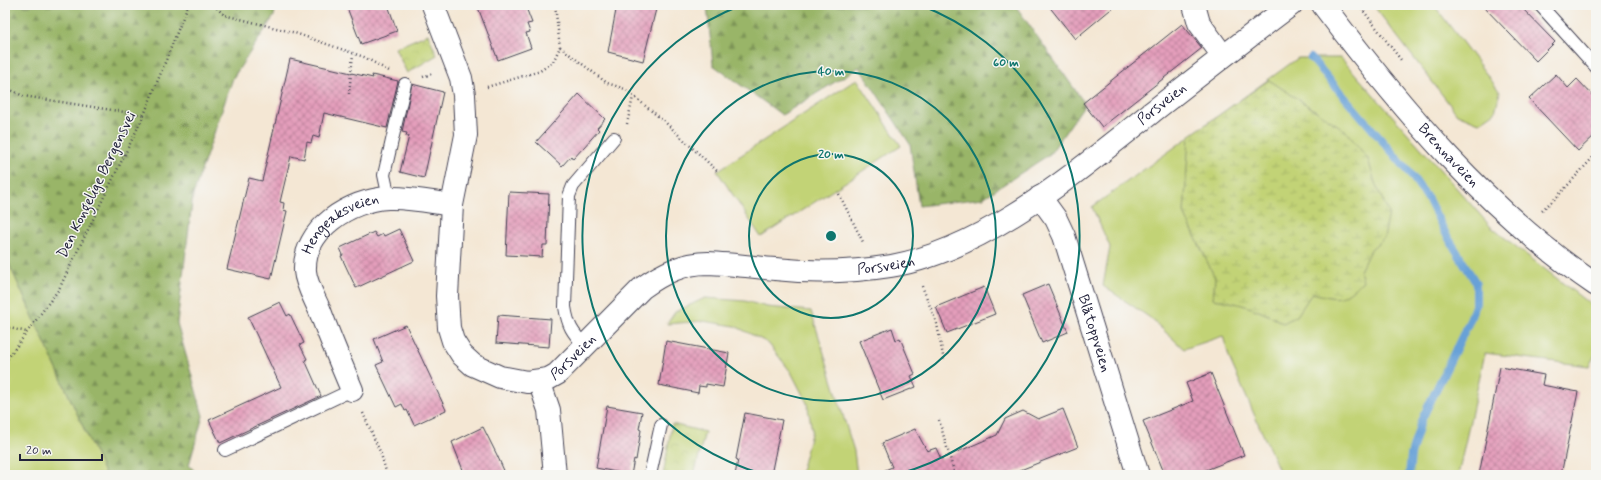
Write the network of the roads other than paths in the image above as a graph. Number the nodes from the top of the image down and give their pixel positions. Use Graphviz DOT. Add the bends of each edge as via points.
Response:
graph roads {
  1 [pos="433,5"];
  2 [pos="1194,5"];
  3 [pos="1291,5"];
  4 [pos="1323,5"];
  5 [pos="1540,5"];
  6 [pos="1223,56"];
  7 [pos="1596,67"];
  8 [pos="405,84"];
  9 [pos="614,138"];
  10 [pos="1040,197"];
  11 [pos="389,198"];
  12 [pos="452,205"];
  13 [pos="1596,285"];
  14 [pos="585,346"];
  15 [pos="539,381"];
  16 [pos="352,390"];
  17 [pos="661,425"];
  18 [pos="225,450"];
  19 [pos="555,475"];
  20 [pos="650,475"];
  21 [pos="1138,475"];
  1 -- 12 [label="street" via="461,78 464,95 466,135"];
  2 -- 6 [label="street" via="1199,23"];
  3 -- 6 [label="street, Porsveien"];
  4 -- 13 [label="street, Brennaveien" via="1402,105 1460,169 1525,230"];
  5 -- 7 [label="lane"];
  6 -- 10 [label="street, Porsveien" via="1106,149"];
  8 -- 11 [label="lane" via="384,175"];
  9 -- 14 [label="lane" via="573,186 567,208 565,307 572,333"];
  10 -- 14 [label="street, Porsveien" via="988,230 918,260 869,268 819,271 708,263 681,266 642,288"];
  10 -- 21 [label="street, Blåtoppveien" via="1056,219 1064,236"];
  11 -- 12 [label="street, Hengeaksveien"];
  11 -- 16 [label="street, Hengeaksveien" via="372,200 345,210 316,233 307,252 305,272"];
  12 -- 15 [label="street" via="447,296 449,328 453,341 462,355 486,372 515,381"];
  14 -- 15 [label="street, Porsveien" via="557,374"];
  15 -- 19 [label="street, Porsveien" via="549,410"];
  16 -- 18 [label="lane"];
  17 -- 20 [label="lane"];
}
